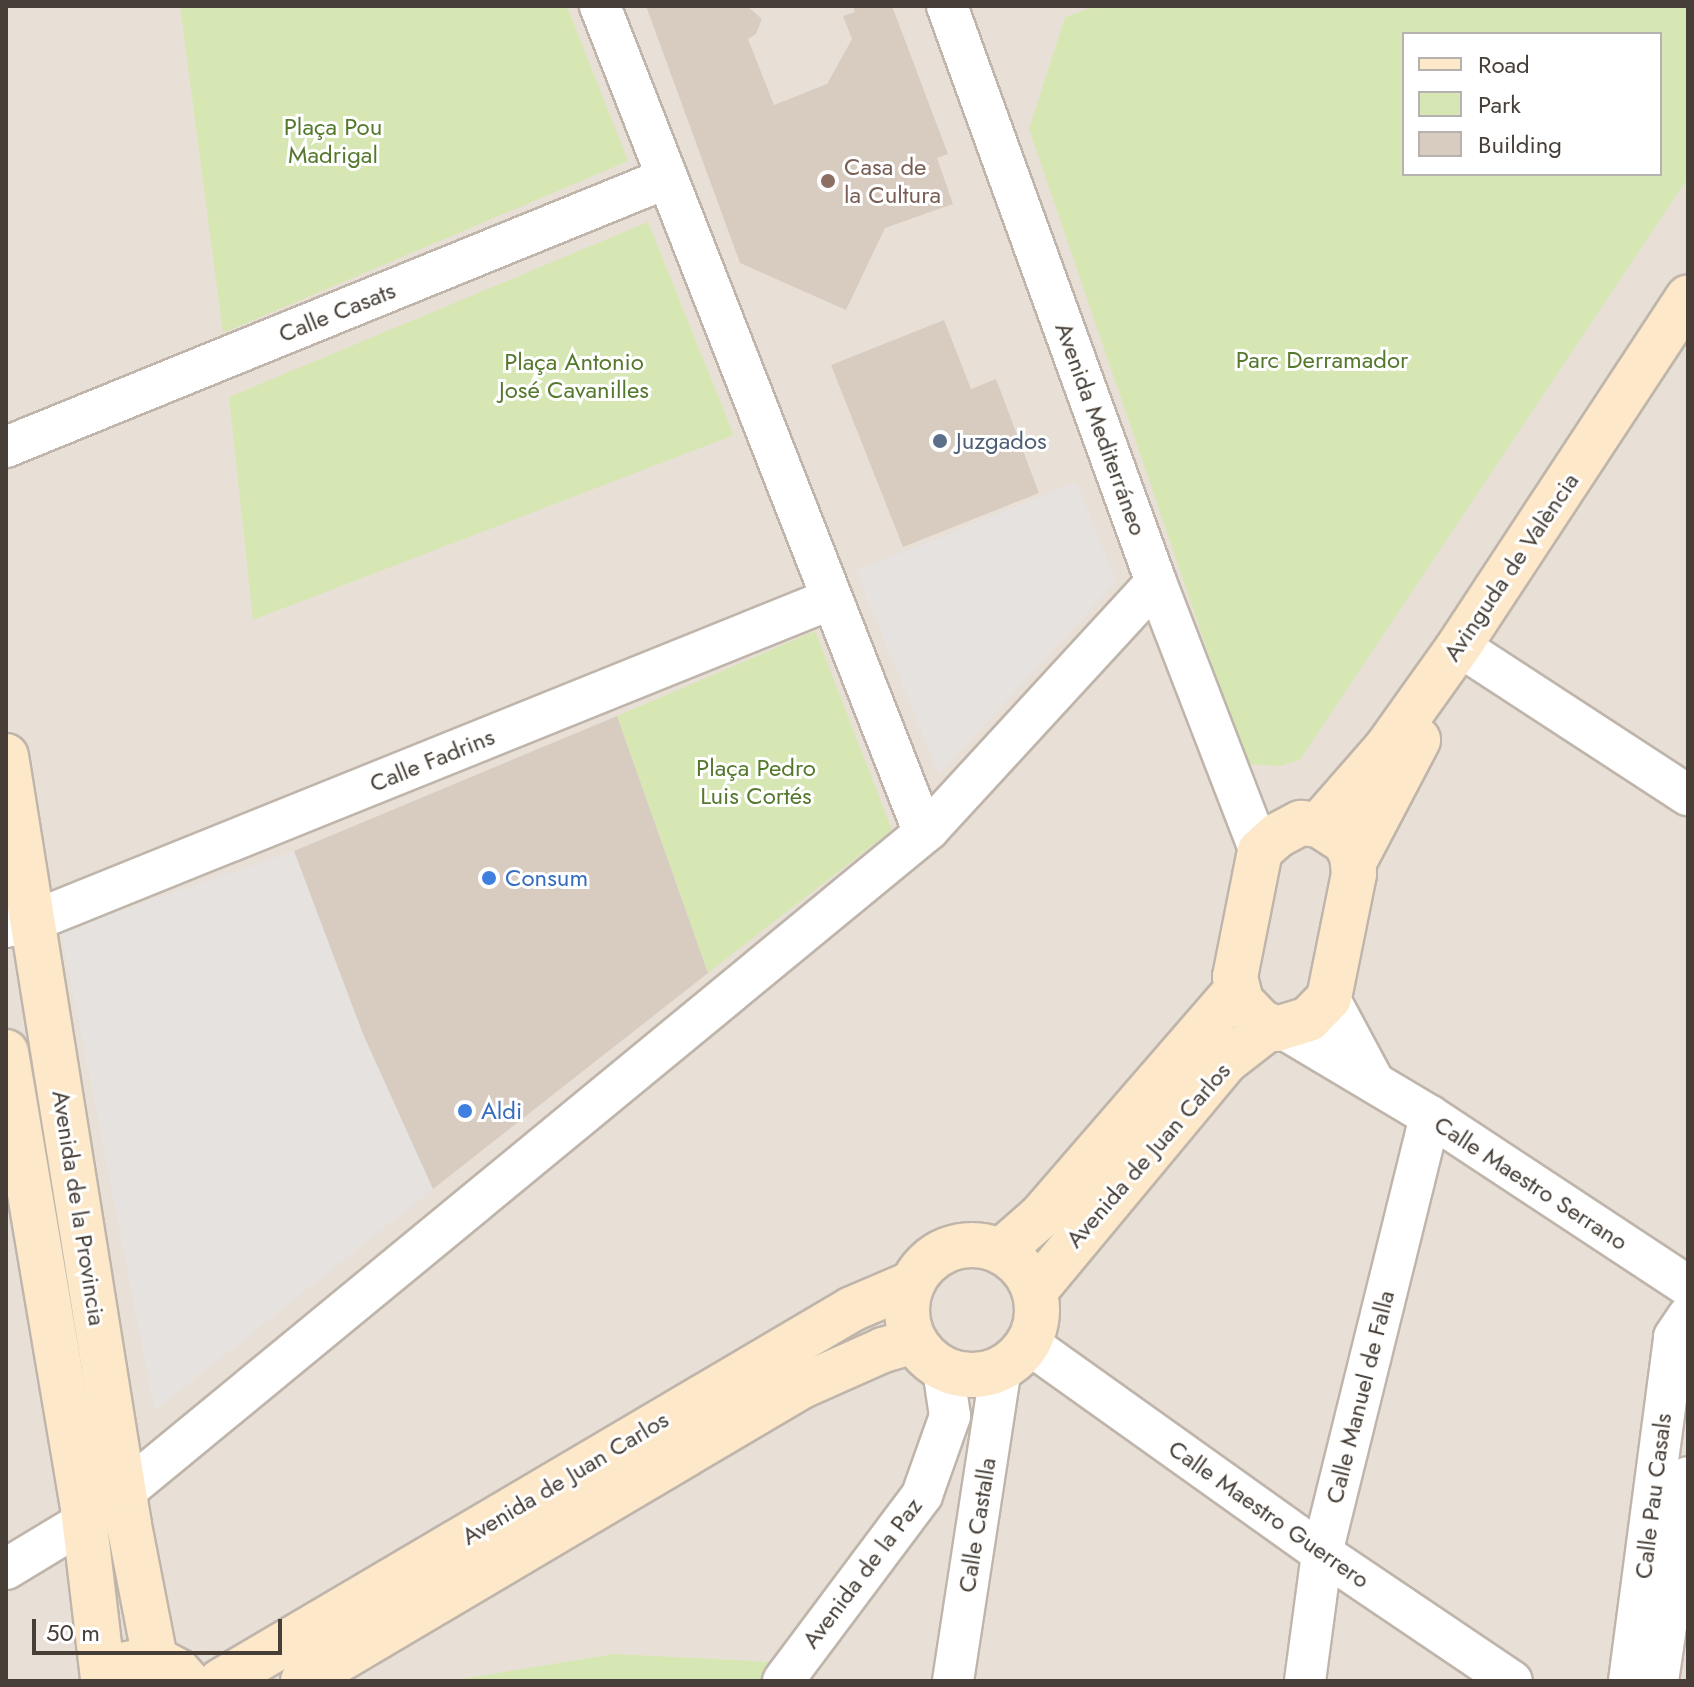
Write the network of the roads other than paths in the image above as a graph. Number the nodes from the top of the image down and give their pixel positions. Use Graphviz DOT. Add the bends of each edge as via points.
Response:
graph roads {
  1 [pos="600,6"];
  2 [pos="947,6"];
  3 [pos="667,178"];
  4 [pos="1688,298"];
  5 [pos="6,447"];
  6 [pos="1156,582"];
  7 [pos="831,599"];
  8 [pos="1459,646"];
  9 [pos="7,769"];
  10 [pos="1688,795"];
  11 [pos="1319,825"];
  12 [pos="924,833"];
  13 [pos="1260,851"];
  14 [pos="1354,862"];
  15 [pos="19,924"];
  16 [pos="1236,991"];
  17 [pos="1329,998"];
  18 [pos="1277,1028"];
  19 [pos="6,1052"];
  20 [pos="1373,1080"];
  21 [pos="1430,1116"];
  22 [pos="1001,1251"];
  23 [pos="913,1283"];
  24 [pos="1688,1286"];
  25 [pos="1035,1291"];
  26 [pos="1688,1316"];
  27 [pos="928,1355"];
  28 [pos="1015,1356"];
  29 [pos="1688,1477"];
  30 [pos="124,1492"];
  31 [pos="84,1522"];
  32 [pos="1322,1553"];
  33 [pos="6,1569"];
  34 [pos="171,1670"];
  35 [pos="102,1680"];
  36 [pos="221,1681"];
  37 [pos="303,1681"];
  38 [pos="783,1681"];
  39 [pos="953,1681"];
  40 [pos="1305,1681"];
  41 [pos="1512,1681"];
  42 [pos="1629,1681"];
  43 [pos="1658,1681"];
  1 -- 3 [label="street"];
  2 -- 6 [label="street, Avenida Mediterráneo"];
  3 -- 5 [label="street, Calle Casats"];
  3 -- 7 [label="street"];
  4 -- 8 [label="main road, Avinguda de València"];
  6 -- 12 [label="street"];
  6 -- 13 [label="street, Avenida Mediterráneo"];
  7 -- 12 [label="street"];
  7 -- 15 [label="street, Calle Fadrins"];
  8 -- 10 [label="street"];
  8 -- 11 [label="main road, Avinguda de València" via="1387,747"];
  8 -- 14 [label="main road" via="1408,761"];
  9 -- 15 [label="main road, Avenida de la Provincia"];
  11 -- 13 [label="main road" via="1294,825"];
  11 -- 14 [label="main road" via="1345,842"];
  12 -- 30 [label="street"];
  13 -- 16 [label="main road"];
  14 -- 17 [label="main road"];
  15 -- 30 [label="main road, Avenida de la Provincia"];
  16 -- 18 [label="main road" via="1250,1012"];
  16 -- 22 [label="main road, Avenida de Juan Carlos" via="1041,1216"];
  17 -- 18 [label="main road, Avenida de Juan Carlos" via="1309,1019"];
  17 -- 20 [label="street, Calle Maestro Serrano"];
  18 -- 20 [label="street, Calle Maestro Serrano"];
  18 -- 25 [label="main road, Avenida de Juan Carlos" via="1225,1062"];
  19 -- 31 [label="main road, Avenida de la Provincia"];
  20 -- 21 [label="street, Calle Maestro Serrano"];
  21 -- 24 [label="street, Calle Maestro Serrano"];
  21 -- 32 [label="street, Calle Manuel de Falla"];
  22 -- 23 [label="main road" via="977,1245 952,1248 923,1266"];
  22 -- 25 [label="main road" via="1027,1274"];
  23 -- 27 [label="main road" via="907,1322"];
  23 -- 36 [label="main road, Avenida de Juan Carlos" via="852,1309"];
  25 -- 28 [label="main road" via="1037,1308"];
  26 -- 42 [label="street, Calle Pau Casals" via="1674,1337"];
  27 -- 28 [label="main road" via="962,1375 981,1375"];
  27 -- 37 [label="main road, Avenida de Juan Carlos" via="883,1350 800,1387"];
  27 -- 38 [label="street, Avenida de la Paz" via="950,1416 922,1495"];
  28 -- 32 [label="street, Calle Maestro Guerrero"];
  28 -- 39 [label="street, Calle Castalla"];
  29 -- 43 [label="street, Calle Pau Casals"];
  30 -- 34 [label="main road, Avenida de la Provincia"];
  31 -- 33 [label="street"];
  31 -- 35 [label="main road, Avenida de la Provincia"];
  32 -- 40 [label="street, Calle Manuel de Falla"];
  32 -- 41 [label="street, Calle Maestro Guerrero"];
  34 -- 35 [label="main road" via="128,1663"];
}
